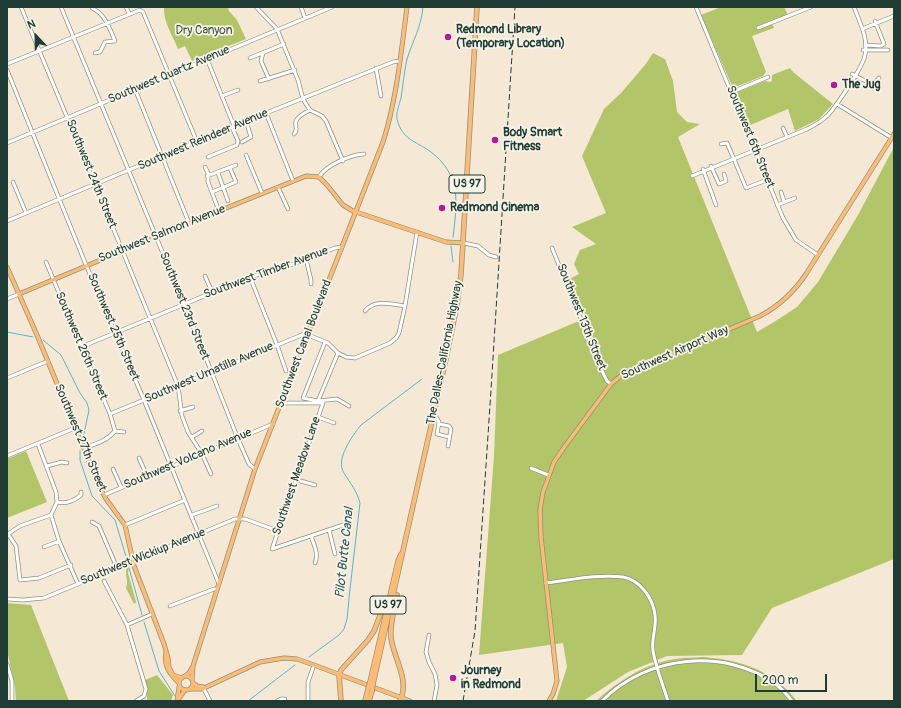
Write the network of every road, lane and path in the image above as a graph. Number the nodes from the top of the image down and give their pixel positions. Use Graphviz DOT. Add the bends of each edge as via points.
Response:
graph roads {
  1 [pos="21,7"];
  2 [pos="61,7"];
  3 [pos="126,7"];
  4 [pos="256,7"];
  5 [pos="301,7"];
  6 [pos="332,7"];
  7 [pos="407,7"];
  8 [pos="478,7"];
  9 [pos="696,7"];
  10 [pos="811,7"];
  11 [pos="854,7"];
  12 [pos="92,8"];
  13 [pos="129,13"];
  14 [pos="894,16"];
  15 [pos="305,18"];
  16 [pos="875,21"];
  17 [pos="107,23"];
  18 [pos="758,28"];
  19 [pos="278,29"];
  20 [pos="862,29"];
  21 [pos="74,37"];
  22 [pos="284,44"];
  23 [pos="863,45"];
  24 [pos="863,50"];
  25 [pos="888,50"];
  26 [pos="40,51"];
  27 [pos="94,53"];
  28 [pos="263,53"];
  29 [pos="250,58"];
  30 [pos="207,59"];
  31 [pos="399,61"];
  32 [pos="7,64"];
  33 [pos="376,68"];
  34 [pos="7,70"];
  35 [pos="295,70"];
  36 [pos="170,74"];
  37 [pos="852,74"];
  38 [pos="768,78"];
  39 [pos="879,78"];
  40 [pos="269,79"];
  41 [pos="260,81"];
  42 [pos="135,89"];
  43 [pos="238,90"];
  44 [pos="732,92"];
  45 [pos="222,96"];
  46 [pos="381,96"];
  47 [pos="303,99"];
  48 [pos="101,103"];
  49 [pos="837,104"];
  50 [pos="310,110"];
  51 [pos="266,113"];
  52 [pos="68,117"];
  53 [pos="246,121"];
  54 [pos="233,126"];
  55 [pos="783,128"];
  56 [pos="32,132"];
  57 [pos="294,134"];
  58 [pos="893,136"];
  59 [pos="787,137"];
  60 [pos="197,142"];
  61 [pos="242,142"];
  62 [pos="7,143"];
  63 [pos="721,144"];
  64 [pos="755,150"];
  65 [pos="364,154"];
  66 [pos="246,155"];
  67 [pos="162,156"];
  68 [pos="208,156"];
  69 [pos="343,161"];
  70 [pos="236,165"];
  71 [pos="711,166"];
  72 [pos="205,167"];
  73 [pos="230,168"];
  74 [pos="703,169"];
  75 [pos="128,170"];
  76 [pos="218,173"];
  77 [pos="724,174"];
  78 [pos="208,176"];
  79 [pos="692,176"];
  80 [pos="319,177"];
  81 [pos="767,180"];
  82 [pos="293,181"];
  83 [pos="13,182"];
  84 [pos="95,184"];
  85 [pos="223,187"];
  86 [pos="278,187"];
  87 [pos="212,192"];
  88 [pos="780,192"];
  89 [pos="262,193"];
  90 [pos="795,198"];
  91 [pos="60,200"];
  92 [pos="228,200"];
  93 [pos="784,201"];
  94 [pos="716,204"];
  95 [pos="777,205"];
  96 [pos="288,209"];
  97 [pos="219,210"];
  98 [pos="357,212"];
  99 [pos="26,213"];
  100 [pos="7,221"];
  101 [pos="189,223"];
  102 [pos="417,232"];
  103 [pos="156,238"];
  104 [pos="464,243"];
  105 [pos="342,247"];
  106 [pos="552,248"];
  107 [pos="122,252"];
  108 [pos="818,255"];
  109 [pos="496,257"];
  110 [pos="306,259"];
  111 [pos="46,262"];
  112 [pos="86,265"];
  113 [pos="7,267"];
  114 [pos="205,276"];
  115 [pos="250,278"];
  116 [pos="53,280"];
  117 [pos="311,284"];
  118 [pos="212,292"];
  119 [pos="19,294"];
  120 [pos="7,298"];
  121 [pos="184,305"];
  122 [pos="404,306"];
  123 [pos="364,311"];
  124 [pos="150,318"];
  125 [pos="115,332"];
  126 [pos="309,333"];
  127 [pos="325,342"];
  128 [pos="277,345"];
  129 [pos="81,347"];
  130 [pos="338,354"];
  131 [pos="48,361"];
  132 [pos="286,371"];
  133 [pos="212,372"];
  134 [pos="7,378"];
  135 [pos="611,384"];
  136 [pos="178,386"];
  137 [pos="144,400"];
  138 [pos="318,400"];
  139 [pos="281,403"];
  140 [pos="349,406"];
  141 [pos="192,407"];
  142 [pos="180,411"];
  143 [pos="110,414"];
  144 [pos="433,416"];
  145 [pos="318,417"];
  146 [pos="334,423"];
  147 [pos="273,424"];
  148 [pos="439,424"];
  149 [pos="75,428"];
  150 [pos="115,431"];
  151 [pos="202,431"];
  152 [pos="124,432"];
  153 [pos="449,437"];
  154 [pos="192,438"];
  155 [pos="238,438"];
  156 [pos="38,444"];
  157 [pos="448,446"];
  158 [pos="84,448"];
  159 [pos="202,454"];
  160 [pos="7,455"];
  161 [pos="139,458"];
  162 [pos="67,463"];
  163 [pos="47,466"];
  164 [pos="172,467"];
  165 [pos="531,468"];
  166 [pos="113,469"];
  167 [pos="255,469"];
  168 [pos="210,474"];
  169 [pos="548,475"];
  170 [pos="147,476"];
  171 [pos="297,480"];
  172 [pos="315,485"];
  173 [pos="121,487"];
  174 [pos="81,492"];
  175 [pos="104,495"];
  176 [pos="185,500"];
  177 [pos="57,502"];
  178 [pos="218,506"];
  179 [pos="51,515"];
  180 [pos="192,516"];
  181 [pos="240,519"];
  182 [pos="92,522"];
  183 [pos="348,523"];
  184 [pos="125,525"];
  185 [pos="278,530"];
  186 [pos="329,530"];
  187 [pos="199,534"];
  188 [pos="311,536"];
  189 [pos="59,541"];
  190 [pos="44,546"];
  191 [pos="402,552"];
  192 [pos="335,554"];
  193 [pos="133,561"];
  194 [pos="315,563"];
  195 [pos="71,565"];
  196 [pos="117,568"];
  197 [pos="400,571"];
  198 [pos="104,581"];
  199 [pos="546,583"];
  200 [pos="78,584"];
  201 [pos="219,584"];
  202 [pos="217,589"];
  203 [pos="391,591"];
  204 [pos="7,599"];
  205 [pos="170,606"];
  206 [pos="152,614"];
  207 [pos="127,625"];
  208 [pos="429,635"];
  209 [pos="166,652"];
  210 [pos="7,664"];
  211 [pos="314,665"];
  212 [pos="193,666"];
  213 [pos="657,667"];
  214 [pos="340,675"];
  215 [pos="183,677"];
  216 [pos="192,681"];
  217 [pos="372,683"];
  218 [pos="179,685"];
  219 [pos="203,687"];
  220 [pos="190,689"];
  221 [pos="186,690"];
  222 [pos="370,690"];
  223 [pos="400,699"];
  224 [pos="285,700"];
  225 [pos="12,701"];
  226 [pos="136,701"];
  227 [pos="210,701"];
  228 [pos="277,701"];
  229 [pos="308,701"];
  230 [pos="341,701"];
  231 [pos="365,701"];
  232 [pos="370,701"];
  233 [pos="410,701"];
  234 [pos="434,701"];
  235 [pos="549,701"];
  236 [pos="602,701"];
  237 [pos="668,701"];
  238 [pos="792,701"];
  1 -- 26 [label="street, Southwest 24th Street"];
  2 -- 21 [label="street, Southwest 23rd Street"];
  3 -- 13 [label="street"];
  4 -- 19 [label="street"];
  5 -- 15 [label="street"];
  6 -- 15 [label="street, Southwest Quartz Avenue"];
  7 -- 31 [label="main road, Southwest Canal Boulevard"];
  8 -- 104 [label="highway, The Dalles-California Highway / US 97"];
  9 -- 44 [label="street, Southwest 6th Street"];
  10 -- 18 [label="street"];
  11 -- 20 [label="street"];
  12 -- 17 [label="street" via="99,11"];
  13 -- 17 [label="street"];
  13 -- 36 [label="street" via="142,11"];
  14 -- 20 [label="street"];
  15 -- 19 [label="street, Southwest Quartz Avenue"];
  16 -- 23 [label="street" via="884,44"];
  17 -- 21 [label="street"];
  17 -- 27 [label="street" via="115,41 105,42 100,52"];
  19 -- 22 [label="street"];
  19 -- 30 [label="street, Southwest Quartz Avenue"];
  20 -- 49 [label="street" via="865,55"];
  21 -- 26 [label="street"];
  21 -- 48 [label="street, Southwest 23rd Street"];
  22 -- 28 [label="street"];
  22 -- 35 [label="street"];
  24 -- 25 [label="street"];
  26 -- 32 [label="street"];
  26 -- 52 [label="street, Southwest 24th Street"];
  28 -- 29 [label="street"];
  28 -- 40 [label="street" via="261,61"];
  30 -- 36 [label="street, Southwest Quartz Avenue"];
  30 -- 45 [label="street"];
  31 -- 33 [label="street, Southwest Reindeer Avenue"];
  31 -- 98 [label="main road, Southwest Canal Boulevard" via="387,130"];
  33 -- 46 [label="street"];
  33 -- 47 [label="street, Southwest Reindeer Avenue"];
  34 -- 56 [label="street, Southwest 25th Street"];
  35 -- 40 [label="street"];
  35 -- 47 [label="street"];
  36 -- 42 [label="street, Southwest Quartz Avenue"];
  36 -- 60 [label="street"];
  37 -- 39 [label="street" via="873,85"];
  38 -- 44 [label="street"];
  40 -- 41 [label="street"];
  42 -- 48 [label="street, Southwest Quartz Avenue"];
  42 -- 67 [label="street"];
  43 -- 45 [label="street"];
  44 -- 64 [label="street, Southwest 6th Street"];
  45 -- 54 [label="street"];
  47 -- 50 [label="street"];
  47 -- 51 [label="street, Southwest Reindeer Avenue"];
  48 -- 52 [label="street, Southwest Quartz Avenue"];
  48 -- 75 [label="street, Southwest 23rd Street"];
  49 -- 58 [label="street"];
  49 -- 59 [label="street" via="817,124"];
  50 -- 57 [label="street" via="297,120"];
  50 -- 69 [label="street" via="326,121"];
  51 -- 53 [label="street, Southwest Reindeer Avenue"];
  51 -- 82 [label="street"];
  52 -- 56 [label="street, Southwest Quartz Avenue"];
  52 -- 84 [label="street, Southwest 24th Street"];
  53 -- 54 [label="street, Southwest Reindeer Avenue"];
  53 -- 61 [label="street" via="251,137"];
  54 -- 60 [label="street, Southwest Reindeer Avenue"];
  54 -- 68 [label="street" via="237,145"];
  55 -- 59 [label="street"];
  56 -- 62 [label="street, Southwest Quartz Avenue"];
  56 -- 91 [label="street, Southwest 25th Street"];
  58 -- 108 [label="main road, Southwest Airport Way"];
  59 -- 64 [label="street"];
  60 -- 67 [label="street, Southwest Reindeer Avenue"];
  63 -- 81 [label="street" via="727,143 746,188"];
  64 -- 79 [label="street"];
  64 -- 81 [label="street, Southwest 6th Street"];
  65 -- 69 [label="street"];
  66 -- 89 [label="street"];
  67 -- 75 [label="street, Southwest Reindeer Avenue"];
  67 -- 101 [label="street"];
  69 -- 80 [label="street" via="326,168"];
  70 -- 73 [label="street"];
  71 -- 77 [label="street" via="719,184 726,181"];
  72 -- 78 [label="street"];
  73 -- 76 [label="street"];
  73 -- 85 [label="street" via="236,182"];
  74 -- 94 [label="street"];
  75 -- 84 [label="street, Southwest Reindeer Avenue"];
  75 -- 103 [label="street, Southwest 23rd Street"];
  76 -- 78 [label="street"];
  76 -- 85 [label="street"];
  78 -- 87 [label="street"];
  80 -- 82 [label="main road, Southwest Salmon Avenue" via="306,176"];
  80 -- 98 [label="main road" via="344,205"];
  81 -- 95 [label="street, Southwest 6th Street"];
  82 -- 86 [label="main road, Southwest Salmon Avenue"];
  83 -- 99 [label="street"];
  84 -- 91 [label="street, Southwest Reindeer Avenue"];
  84 -- 107 [label="street, Southwest 24th Street"];
  85 -- 87 [label="street"];
  85 -- 92 [label="street"];
  86 -- 89 [label="main road, Southwest Salmon Avenue"];
  86 -- 96 [label="street"];
  87 -- 97 [label="street"];
  88 -- 93 [label="street"];
  89 -- 97 [label="main road, Southwest Salmon Avenue"];
  90 -- 93 [label="street"];
  91 -- 99 [label="street, Southwest Reindeer Avenue"];
  91 -- 112 [label="street, Southwest 25th Street"];
  93 -- 95 [label="street"];
  95 -- 108 [label="street, Southwest 6th Street" via="796,240"];
  97 -- 101 [label="main road, Southwest Salmon Avenue"];
  98 -- 102 [label="main road"];
  98 -- 105 [label="main road, Southwest Canal Boulevard"];
  99 -- 100 [label="street, Southwest Reindeer Avenue"];
  101 -- 103 [label="main road, Southwest Salmon Avenue"];
  102 -- 104 [label="main road" via="446,242"];
  102 -- 122 [label="street"];
  103 -- 107 [label="main road, Southwest Salmon Avenue"];
  103 -- 121 [label="street, Southwest 23rd Street"];
  104 -- 109 [label="street" via="478,246"];
  104 -- 144 [label="highway, The Dalles-California Highway / US 97" via="457,305"];
  105 -- 110 [label="street, Southwest Timber Avenue"];
  105 -- 126 [label="main road, Southwest Canal Boulevard"];
  106 -- 135 [label="street, Southwest 13th Street" via="603,373"];
  107 -- 112 [label="main road, Southwest Salmon Avenue"];
  107 -- 124 [label="street, Southwest 24th Street"];
  108 -- 135 [label="main road, Southwest Airport Way" via="796,288 770,311 623,374"];
  110 -- 115 [label="street, Southwest Timber Avenue"];
  110 -- 117 [label="street"];
  111 -- 116 [label="street, Southwest 26th Street"];
  112 -- 116 [label="main road, Southwest Salmon Avenue"];
  112 -- 125 [label="street, Southwest 25th Street"];
  113 -- 119 [label="main road, Southwest 27th Street"];
  114 -- 118 [label="street"];
  115 -- 118 [label="street, Southwest Timber Avenue"];
  115 -- 128 [label="street"];
  116 -- 119 [label="main road, Southwest Salmon Avenue"];
  116 -- 129 [label="street, Southwest 26th Street"];
  118 -- 121 [label="street, Southwest Timber Avenue"];
  119 -- 120 [label="street, Southwest Salmon Avenue"];
  119 -- 131 [label="main road, Southwest 27th Street"];
  121 -- 124 [label="street, Southwest Timber Avenue"];
  121 -- 133 [label="street, Southwest 23rd Street"];
  122 -- 123 [label="street" via="374,304"];
  122 -- 130 [label="street" via="399,333 390,343 355,358"];
  124 -- 125 [label="street, Southwest Timber Avenue"];
  124 -- 136 [label="street, Southwest 24th Street"];
  125 -- 129 [label="street, Southwest Timber Avenue"];
  125 -- 137 [label="street, Southwest 25th Street"];
  126 -- 127 [label="street"];
  126 -- 128 [label="street, Southwest Umatilla Avenue"];
  126 -- 139 [label="main road, Southwest Canal Boulevard"];
  127 -- 130 [label="street"];
  127 -- 138 [label="street" via="303,398"];
  128 -- 132 [label="street"];
  128 -- 133 [label="street, Southwest Umatilla Avenue"];
  129 -- 143 [label="street, Southwest 26th Street"];
  130 -- 138 [label="street"];
  131 -- 134 [label="street"];
  131 -- 149 [label="main road, Southwest 27th Street"];
  133 -- 136 [label="street, Southwest Umatilla Avenue"];
  133 -- 155 [label="street, Southwest 23rd Street"];
  135 -- 169 [label="main road, Southwest Airport Way" via="565,446"];
  136 -- 137 [label="street, Southwest Umatilla Avenue"];
  136 -- 142 [label="street, Southwest 24th Street"];
  137 -- 143 [label="street, Southwest Umatilla Avenue"];
  137 -- 164 [label="street, Southwest 25th Street"];
  138 -- 140 [label="street" via="337,399"];
  139 -- 145 [label="street, Southwest Meadow Lane" via="323,403"];
  139 -- 147 [label="main road, Southwest Canal Boulevard"];
  141 -- 142 [label="street"];
  142 -- 154 [label="street, Southwest 24th Street"];
  143 -- 150 [label="street, Southwest 26th Street"];
  144 -- 148 [label="street"];
  144 -- 191 [label="highway, The Dalles-California Highway / US 97"];
  145 -- 146 [label="street"];
  145 -- 171 [label="street, Southwest Meadow Lane"];
  147 -- 155 [label="street, Southwest Volcano Avenue"];
  147 -- 167 [label="main road, Southwest Canal Boulevard"];
  148 -- 153 [label="street" via="450,428"];
  148 -- 153 [label="street" via="437,434"];
  149 -- 156 [label="street"];
  149 -- 158 [label="main road, Southwest 27th Street"];
  150 -- 152 [label="street"];
  150 -- 158 [label="street" via="105,440"];
  151 -- 154 [label="street"];
  153 -- 157 [label="street"];
  154 -- 159 [label="street, Southwest 24th Street"];
  155 -- 159 [label="street, Southwest Volcano Avenue"];
  155 -- 167 [label="street, Southwest 23rd Street" via="249,464"];
  156 -- 160 [label="street"];
  156 -- 163 [label="street"];
  158 -- 175 [label="main road, Southwest 27th Street"];
  159 -- 164 [label="street, Southwest Volcano Avenue"];
  159 -- 168 [label="street, Southwest 24th Street"];
  161 -- 170 [label="street"];
  162 -- 163 [label="street"];
  163 -- 177 [label="street"];
  164 -- 170 [label="street, Southwest Volcano Avenue"];
  164 -- 176 [label="street, Southwest 25th Street"];
  165 -- 169 [label="street"];
  166 -- 173 [label="street"];
  167 -- 181 [label="main road, Southwest Canal Boulevard"];
  169 -- 199 [label="main road, Southwest Airport Way" via="540,510"];
  170 -- 173 [label="street, Southwest Volcano Avenue"];
  171 -- 172 [label="street"];
  171 -- 185 [label="street, Southwest Meadow Lane"];
  173 -- 175 [label="street, Southwest Volcano Avenue"];
  174 -- 177 [label="street" via="66,503"];
  175 -- 184 [label="main road, Southwest 27th Street"];
  176 -- 180 [label="street, Southwest 25th Street"];
  176 -- 184 [label="street"];
  177 -- 179 [label="street"];
  178 -- 180 [label="street"];
  179 -- 189 [label="street"];
  179 -- 195 [label="street" via="20,526 8,534 16,546 20,580 39,578"];
  180 -- 187 [label="street, Southwest 25th Street"];
  181 -- 185 [label="street"];
  181 -- 187 [label="street, Southwest Wickiup Avenue"];
  181 -- 201 [label="main road, Southwest Canal Boulevard"];
  182 -- 196 [label="street" via="100,526"];
  183 -- 186 [label="street"];
  184 -- 193 [label="main road, Southwest 27th Street"];
  185 -- 188 [label="street, Southwest Meadow Lane" via="272,549"];
  186 -- 188 [label="street"];
  186 -- 192 [label="street"];
  187 -- 193 [label="street, Southwest Wickiup Avenue"];
  187 -- 201 [label="street, Southwest 25th Street"];
  188 -- 194 [label="street" via="317,558"];
  189 -- 190 [label="street"];
  189 -- 195 [label="street"];
  191 -- 197 [label="highway, The Dalles-California Highway / US 97"];
  191 -- 203 [label="highway, The Dalles-California Highway / US 97"];
  193 -- 196 [label="street, Southwest Wickiup Avenue"];
  193 -- 206 [label="main road, Southwest 27th Street"];
  195 -- 200 [label="street"];
  196 -- 200 [label="street, Southwest Wickiup Avenue"];
  197 -- 217 [label="highway, The Dalles-California Highway / US 97"];
  197 -- 223 [label="highway" via="391,636 402,679 403,693"];
  198 -- 207 [label="street"];
  199 -- 213 [label="street" via="604,576 624,578 638,584 648,595 655,616 652,639"];
  199 -- 235 [label="main road, Southwest Airport Way" via="557,681"];
  200 -- 204 [label="street, Southwest Wickiup Avenue" via="44,598"];
  201 -- 202 [label="main road, Southwest Canal Boulevard"];
  202 -- 205 [label="street"];
  202 -- 212 [label="main road, Southwest Canal Boulevard"];
  203 -- 214 [label="highway" via="374,631 341,670"];
  203 -- 217 [label="highway, The Dalles-California Highway / US 97"];
  206 -- 207 [label="street"];
  206 -- 209 [label="main road, Southwest 27th Street"];
  207 -- 226 [label="street" via="146,689 144,696"];
  208 -- 234 [label="street" via="426,652 437,685"];
  209 -- 215 [label="main road, Southwest 27th Street" via="173,674"];
  209 -- 218 [label="main road, Southwest 27th Street" via="168,671"];
  210 -- 225 [label="street" via="12,682"];
  211 -- 214 [label="main road"];
  211 -- 219 [label="main road" via="297,659 272,659"];
  211 -- 229 [label="street" via="308,682"];
  212 -- 215 [label="main road, Southwest Canal Boulevard"];
  212 -- 216 [label="main road"];
  213 -- 236 [label="street" via="632,679"];
  213 -- 237 [label="street"];
  213 -- 238 [label="street" via="676,662 701,661 738,666 778,686"];
  214 -- 223 [label="main road"];
  214 -- 230 [label="highway"];
  215 -- 216 [label="main road" via="189,677"];
  215 -- 218 [label="main road"];
  216 -- 219 [label="main road"];
  216 -- 220 [label="main road"];
  217 -- 222 [label="highway, The Dalles-California Highway / US 97, bridge"];
  218 -- 221 [label="main road"];
  218 -- 221 [label="main road" via="177,701"];
  219 -- 220 [label="main road"];
  219 -- 227 [label="street"];
  220 -- 221 [label="main road"];
  222 -- 231 [label="highway, The Dalles-California Highway / US 97"];
  222 -- 232 [label="highway, The Dalles-California Highway / US 97"];
  223 -- 233 [label="main road"];
  224 -- 228 [label="street"];
}
